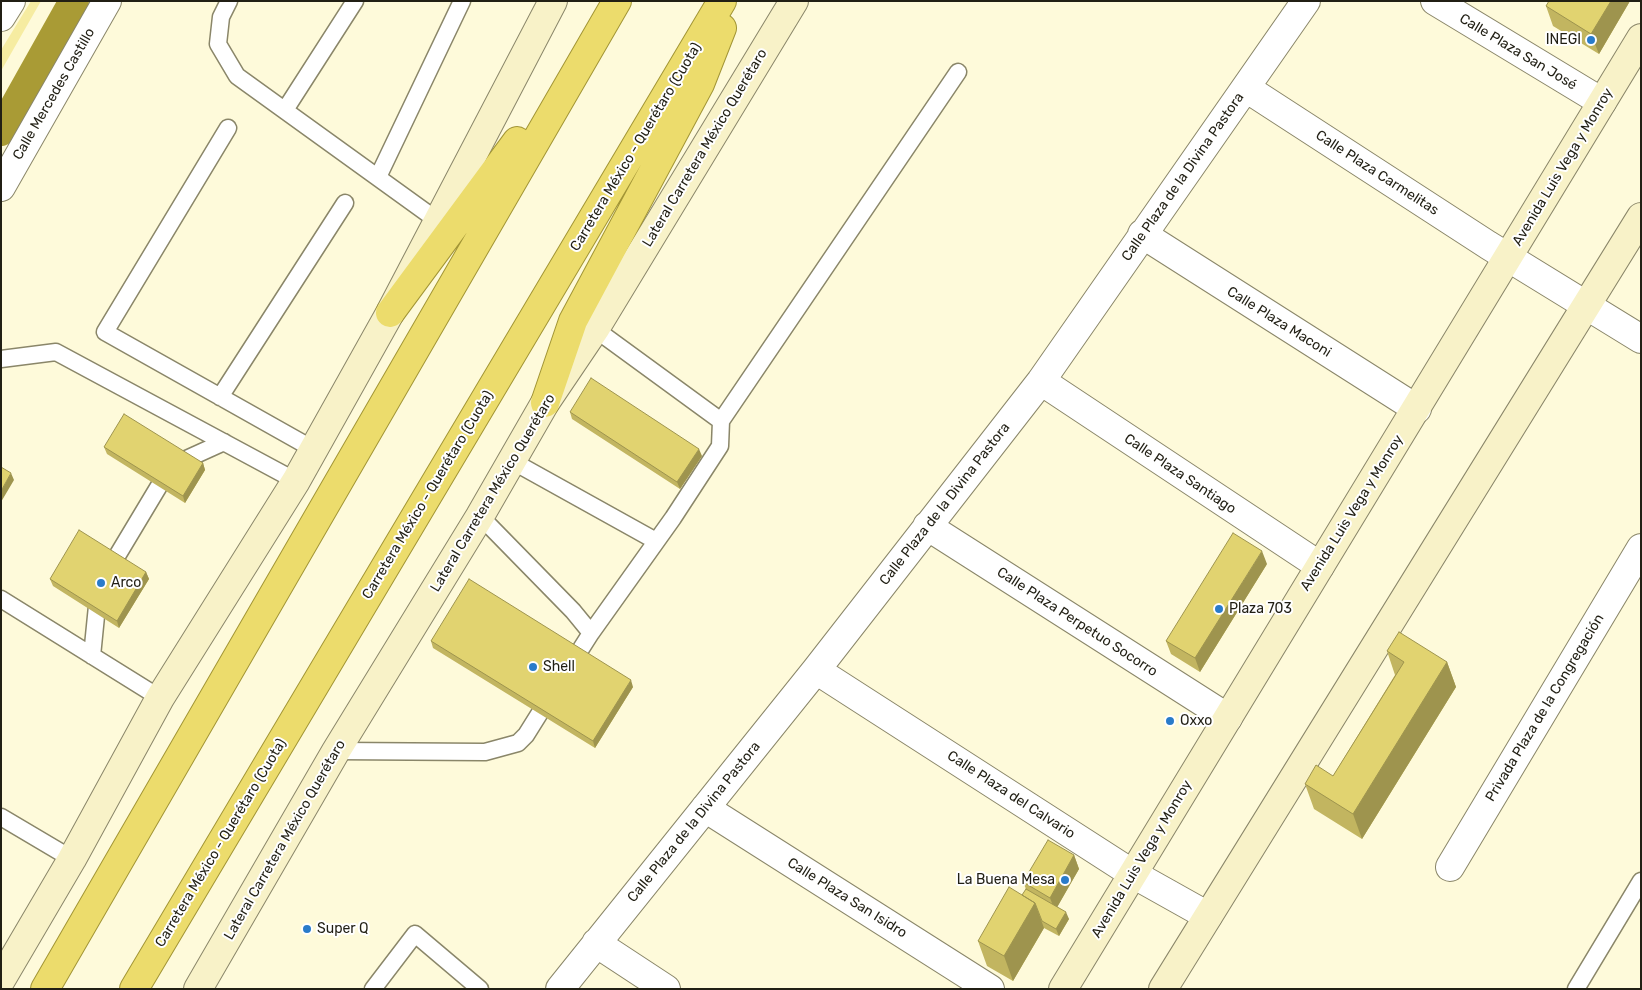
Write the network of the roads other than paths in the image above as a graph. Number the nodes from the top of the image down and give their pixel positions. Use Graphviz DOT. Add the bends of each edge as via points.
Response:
graph roads {
  1 [pos="11,1"];
  2 [pos="107,1"];
  3 [pos="229,1"];
  4 [pos="355,1"];
  5 [pos="462,1"];
  6 [pos="553,1"];
  7 [pos="612,1"];
  8 [pos="617,1"];
  9 [pos="722,1"];
  10 [pos="732,1"];
  11 [pos="794,1"];
  12 [pos="1306,1"];
  13 [pos="1435,1"];
  14 [pos="1,17"];
  15 [pos="1641,38"];
  16 [pos="958,72"];
  17 [pos="1246,88"];
  18 [pos="1602,102"];
  19 [pos="285,110"];
  20 [pos="228,128"];
  21 [pos="378,177"];
  22 [pos="1,187"];
  23 [pos="345,204"];
  24 [pos="1641,217"];
  25 [pos="438,220"];
  26 [pos="1142,234"];
  27 [pos="1508,257"];
  28 [pos="1586,305"];
  29 [pos="390,313"];
  30 [pos="595,329"];
  31 [pos="1641,339"];
  32 [pos="1,359"];
  33 [pos="1041,381"];
  34 [pos="220,397"];
  35 [pos="545,403"];
  36 [pos="1417,409"];
  37 [pos="721,421"];
  38 [pos="224,442"];
  39 [pos="313,450"];
  40 [pos="512,461"];
  41 [pos="296,481"];
  42 [pos="480,516"];
  43 [pos="927,526"];
  44 [pos="656,541"];
  45 [pos="1641,548"];
  46 [pos="1320,566"];
  47 [pos="1,599"];
  48 [pos="591,632"];
  49 [pos="92,656"];
  50 [pos="816,670"];
  51 [pos="160,698"];
  52 [pos="1228,718"];
  53 [pos="336,751"];
  54 [pos="705,808"];
  55 [pos="1,817"];
  56 [pos="72,859"];
  57 [pos="1450,867"];
  58 [pos="1133,874"];
  59 [pos="1641,881"];
  60 [pos="1208,916"];
  61 [pos="596,944"];
  62 [pos="1,980"];
  63 [pos="45,989"];
  64 [pos="134,989"];
  65 [pos="198,989"];
  66 [pos="373,989"];
  67 [pos="480,989"];
  68 [pos="560,989"];
  69 [pos="666,989"];
  70 [pos="990,989"];
  71 [pos="1063,989"];
  72 [pos="1163,989"];
  73 [pos="1576,989"];
  1 -- 14 [label="street"];
  2 -- 22 [label="street, Calle Mercedes Castillo"];
  3 -- 19 [label="lane" via="221,17 218,44 237,76"];
  4 -- 19 [label="lane"];
  5 -- 21 [label="lane"];
  6 -- 25 [label="main road"];
  7 -- 29 [label="highway" via="495,173"];
  8 -- 63 [label="highway"];
  9 -- 64 [label="highway, Carretera México - Querétaro (Cuota)"];
  10 -- 35 [label="highway" via="700,84 572,321"];
  11 -- 30 [label="main road, Lateral Carretera México Querétaro"];
  12 -- 17 [label="street, Calle Plaza de la Divina Pastora"];
  13 -- 18 [label="street, Calle Plaza San José"];
  15 -- 18 [label="main road, Avenida Luis Vega y Monroy"];
  16 -- 37 [label="lane"];
  17 -- 26 [label="street, Calle Plaza de la Divina Pastora"];
  17 -- 27 [label="street, Calle Plaza Carmelitas"];
  18 -- 27 [label="main road, Avenida Luis Vega y Monroy"];
  19 -- 21 [label="lane"];
  20 -- 34 [label="lane" via="105,332"];
  21 -- 25 [label="lane"];
  23 -- 34 [label="lane"];
  24 -- 28 [label="main road"];
  25 -- 29 [label="main road"];
  26 -- 33 [label="street, Calle Plaza de la Divina Pastora"];
  26 -- 36 [label="street, Calle Plaza Maconi"];
  27 -- 28 [label="street"];
  27 -- 36 [label="main road, Avenida Luis Vega y Monroy"];
  28 -- 31 [label="street"];
  28 -- 60 [label="main road"];
  29 -- 39 [label="main road"];
  30 -- 35 [label="main road, Lateral Carretera México Querétaro"];
  30 -- 37 [label="lane"];
  32 -- 38 [label="lane" via="56,352"];
  33 -- 43 [label="street, Calle Plaza de la Divina Pastora"];
  33 -- 46 [label="street, Calle Plaza Santiago"];
  34 -- 39 [label="lane"];
  35 -- 40 [label="main road, Lateral Carretera México Querétaro"];
  36 -- 46 [label="main road, Avenida Luis Vega y Monroy"];
  37 -- 44 [label="lane" via="720,446"];
  38 -- 41 [label="lane"];
  38 -- 49 [label="lane" via="171,466 99,586"];
  39 -- 41 [label="main road"];
  40 -- 42 [label="main road, Lateral Carretera México Querétaro"];
  40 -- 44 [label="lane"];
  41 -- 51 [label="main road"];
  42 -- 48 [label="lane"];
  42 -- 53 [label="main road, Lateral Carretera México Querétaro"];
  43 -- 50 [label="street, Calle Plaza de la Divina Pastora"];
  43 -- 52 [label="street, Calle Plaza Perpetuo Socorro"];
  44 -- 48 [label="lane"];
  45 -- 57 [label="street, Privada Plaza de la Congregación"];
  46 -- 52 [label="main road, Avenida Luis Vega y Monroy"];
  47 -- 49 [label="lane"];
  48 -- 53 [label="lane" via="518,743 485,752"];
  49 -- 51 [label="lane"];
  50 -- 54 [label="street, Calle Plaza de la Divina Pastora"];
  50 -- 58 [label="street, Calle Plaza del Calvario"];
  51 -- 56 [label="main road"];
  52 -- 58 [label="main road, Avenida Luis Vega y Monroy"];
  53 -- 65 [label="main road, Lateral Carretera México Querétaro"];
  54 -- 61 [label="street, Calle Plaza de la Divina Pastora"];
  54 -- 70 [label="street, Calle Plaza San Isidro"];
  55 -- 56 [label="lane"];
  56 -- 62 [label="main road"];
  58 -- 60 [label="street, Calle Plaza del Calvario"];
  58 -- 71 [label="main road, Avenida Luis Vega y Monroy"];
  59 -- 73 [label="lane"];
  60 -- 72 [label="main road"];
  61 -- 68 [label="street, Calle Plaza de la Divina Pastora"];
  61 -- 69 [label="street"];
  66 -- 67 [label="lane" via="415,934"];
}
